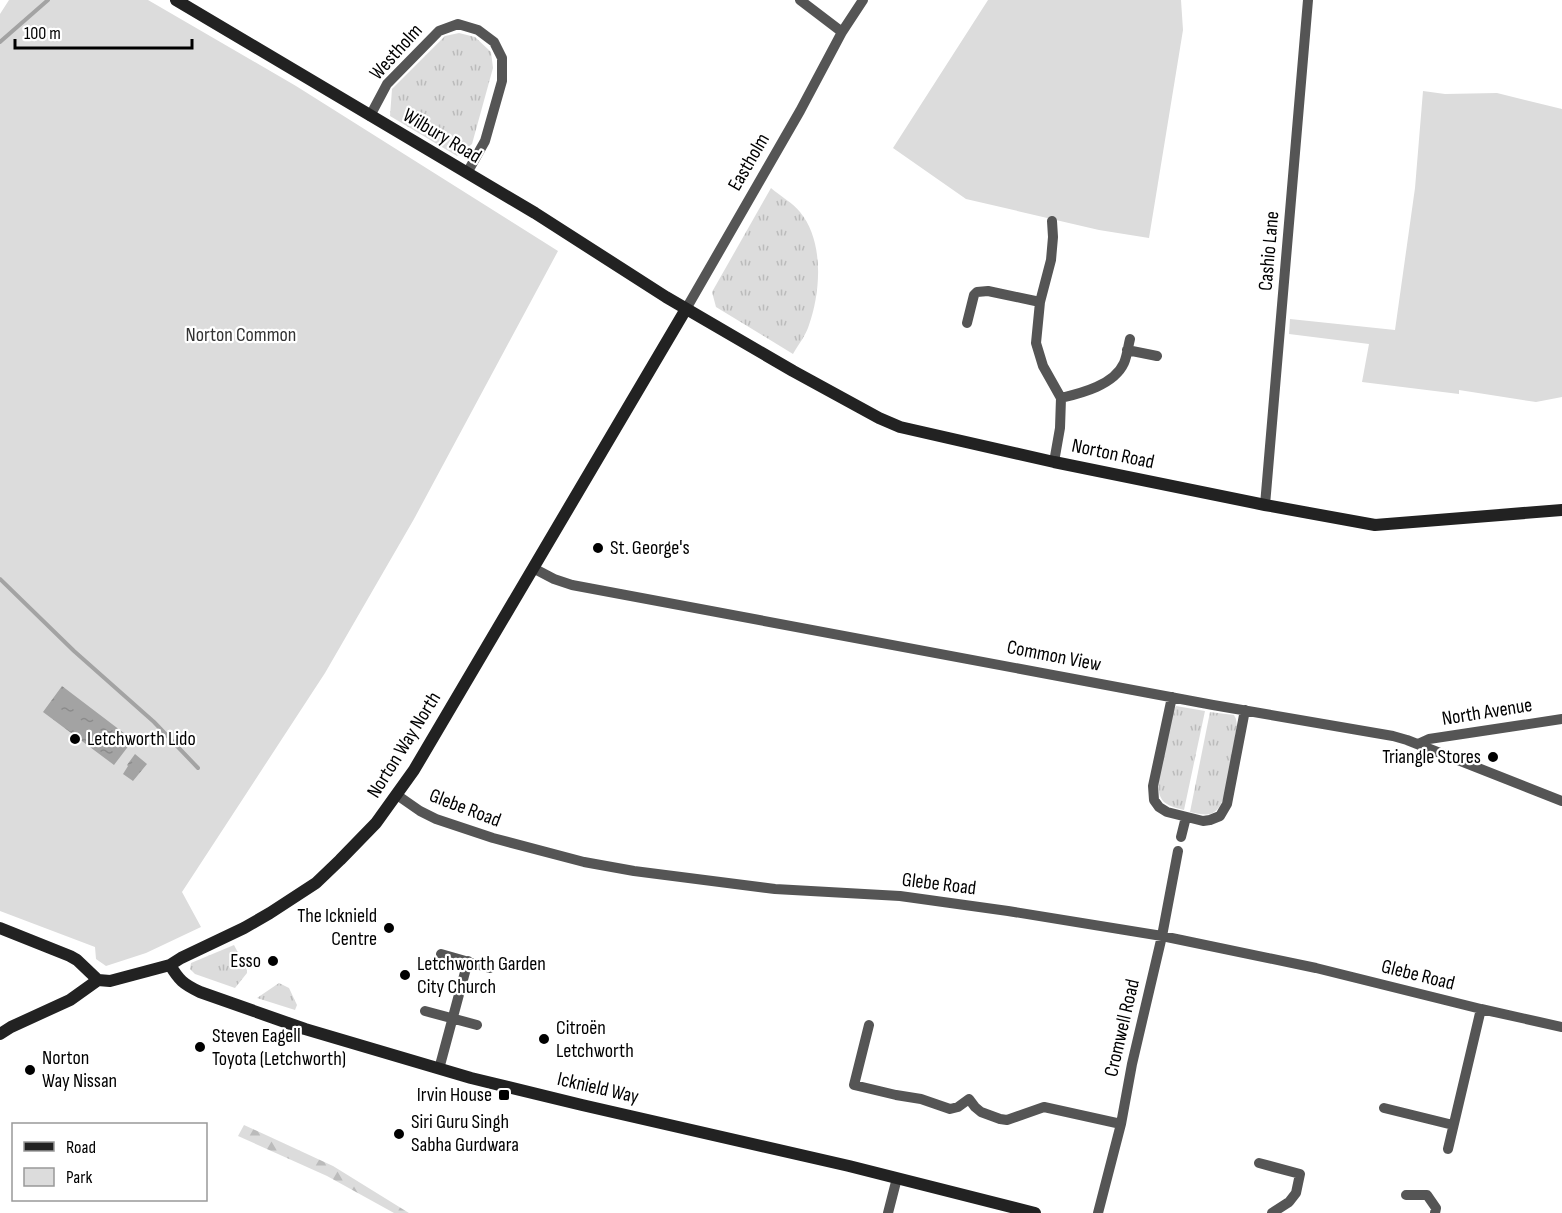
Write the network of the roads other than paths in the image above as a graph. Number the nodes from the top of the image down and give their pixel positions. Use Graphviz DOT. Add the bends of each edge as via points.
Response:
graph roads {
  1 [pos="176,0"];
  2 [pos="800,0"];
  3 [pos="863,0"];
  4 [pos="1308,0"];
  5 [pos="842,32"];
  6 [pos="370,116"];
  7 [pos="467,173"];
  8 [pos="1052,221"];
  9 [pos="1040,302"];
  10 [pos="686,309"];
  11 [pos="967,323"];
  12 [pos="1157,356"];
  13 [pos="1061,398"];
  14 [pos="1054,462"];
  15 [pos="1265,505"];
  16 [pos="1562,510"];
  17 [pos="533,568"];
  18 [pos="1172,697"];
  19 [pos="1245,710"];
  20 [pos="1562,719"];
  21 [pos="1418,744"];
  22 [pos="397,795"];
  23 [pos="1562,801"];
  24 [pos="1186,817"];
  25 [pos="1181,837"];
  26 [pos="1178,850"];
  27 [pos="0,928"];
  28 [pos="1162,936"];
  29 [pos="441,954"];
  30 [pos="468,961"];
  31 [pos="170,964"];
  32 [pos="490,968"];
  33 [pos="98,981"];
  34 [pos="1481,1009"];
  35 [pos="424,1011"];
  36 [pos="453,1018"];
  37 [pos="477,1025"];
  38 [pos="868,1025"];
  39 [pos="1562,1027"];
  40 [pos="0,1034"];
  41 [pos="439,1069"];
  42 [pos="1384,1108"];
  43 [pos="1121,1124"];
  44 [pos="1454,1125"];
  45 [pos="1448,1149"];
  46 [pos="1259,1163"];
  47 [pos="897,1178"];
  48 [pos="1406,1195"];
  49 [pos="888,1213"];
  50 [pos="1035,1213"];
  51 [pos="1098,1213"];
  52 [pos="1272,1213"];
  53 [pos="1435,1213"];
  1 -- 6 [label="street, Wilbury Road"];
  2 -- 5 [label="street"];
  3 -- 5 [label="street, Eastholm"];
  4 -- 15 [label="street, Cashio Lane"];
  5 -- 10 [label="street, Eastholm"];
  6 -- 7 [label="street, Wilbury Road"];
  6 -- 7 [label="street, Westholm" via="387,84 439,31 458,24 478,30 494,42 500,54 501,81 484,141"];
  7 -- 10 [label="street, Wilbury Road"];
  8 -- 9 [label="street" via="1051,260"];
  9 -- 11 [label="street" via="982,291 974,295"];
  9 -- 13 [label="street" via="1036,343 1043,366"];
  10 -- 14 [label="street, Norton Road" via="900,427"];
  10 -- 17 [label="street, Norton Way North"];
  12 -- 13 [label="street" via="1129,345 1123,365 1112,377 1097,388"];
  13 -- 14 [label="street"];
  14 -- 15 [label="street, Norton Road"];
  15 -- 16 [label="street, Norton Road" via="1375,525"];
  17 -- 18 [label="street, Common View" via="572,585"];
  17 -- 22 [label="street, Norton Way North"];
  18 -- 19 [label="street, Common View"];
  18 -- 24 [label="street" via="1153,786 1154,800 1167,812"];
  19 -- 21 [label="street, Common View" via="1394,736"];
  19 -- 24 [label="street" via="1227,804 1220,816 1210,820"];
  20 -- 21 [label="street, North Avenue" via="1428,739"];
  21 -- 23 [label="street, Common View"];
  22 -- 28 [label="street, Glebe Road" via="436,819 584,862 775,889 900,896"];
  22 -- 31 [label="street, Norton Way North" via="366,835 316,883 253,923"];
  24 -- 25 [label="street"];
  26 -- 28 [label="street, Cromwell Road"];
  27 -- 33 [label="street" via="70,956"];
  28 -- 34 [label="street, Glebe Road" via="1316,968"];
  28 -- 43 [label="street, Cromwell Road"];
  29 -- 30 [label="street"];
  30 -- 32 [label="street"];
  30 -- 36 [label="street"];
  31 -- 33 [label="street, Norton Way North"];
  31 -- 41 [label="street, Icknield Way" via="178,980 200,992 305,1029"];
  33 -- 40 [label="street, Norton Way North" via="70,1000"];
  34 -- 39 [label="street, Glebe Road"];
  34 -- 44 [label="street"];
  35 -- 36 [label="street"];
  36 -- 37 [label="street"];
  36 -- 41 [label="street"];
  38 -- 43 [label="street" via="854,1085 950,1108 969,1099 981,1112 1000,1119 1044,1107"];
  41 -- 47 [label="street, Icknield Way"];
  42 -- 44 [label="street"];
  43 -- 51 [label="street, Cromwell Road"];
  44 -- 45 [label="street"];
  46 -- 52 [label="street" via="1300,1174 1289,1202"];
  47 -- 49 [label="street"];
  47 -- 50 [label="street, Icknield Way"];
  48 -- 53 [label="street" via="1427,1195"];
}
